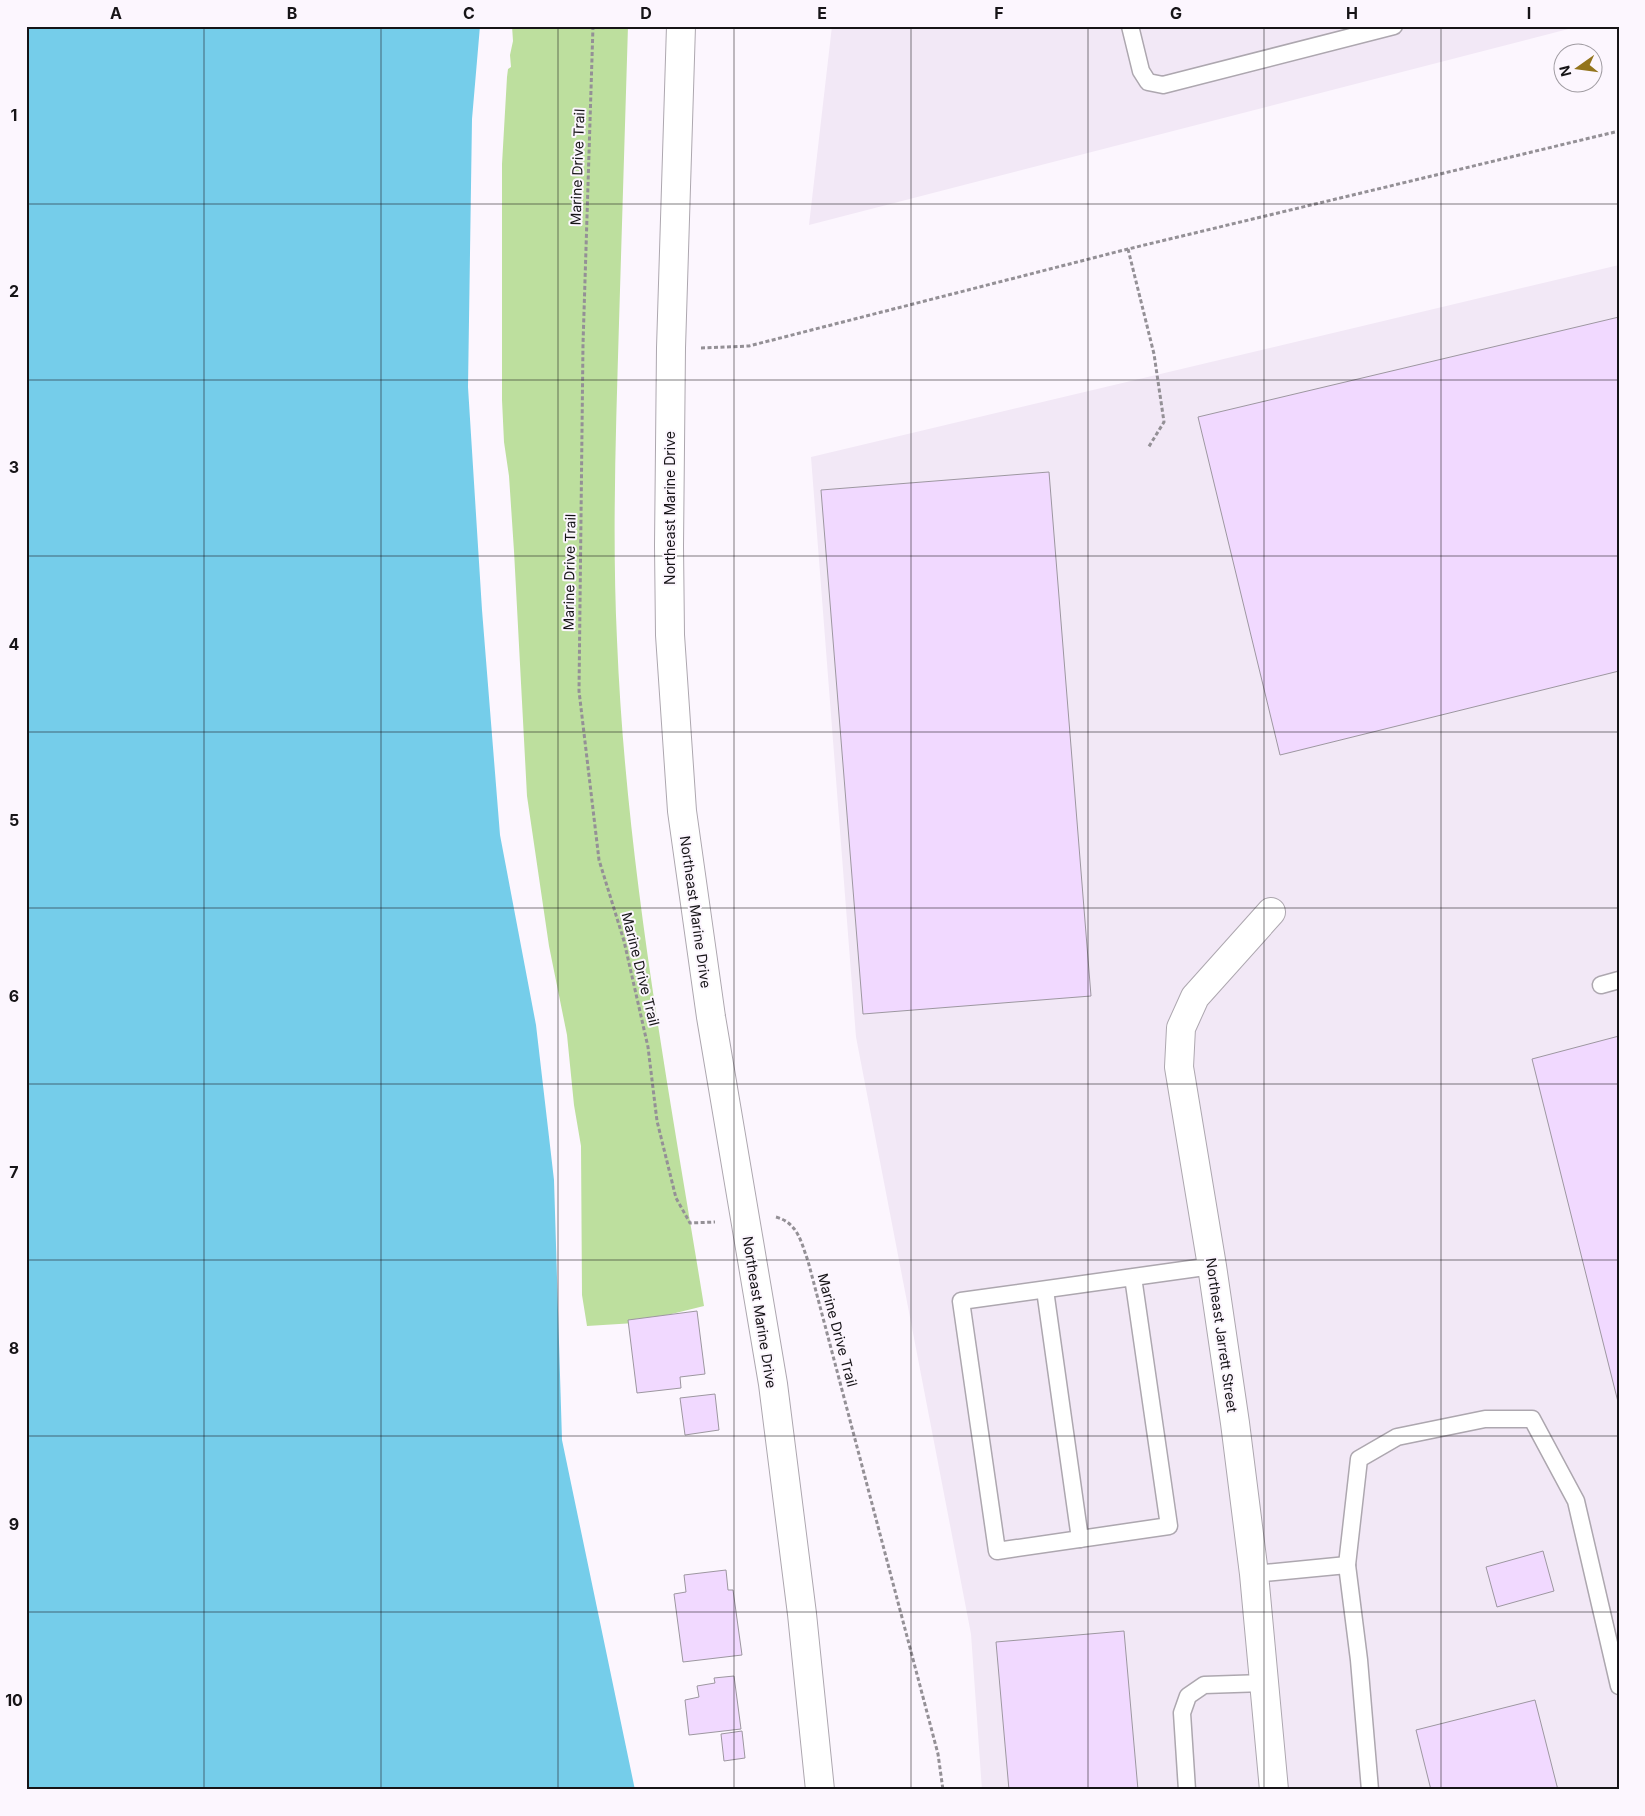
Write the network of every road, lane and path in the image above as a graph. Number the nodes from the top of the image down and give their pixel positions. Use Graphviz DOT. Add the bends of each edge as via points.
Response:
graph roads {
  1 [pos="593,26"];
  2 [pos="681,26"];
  3 [pos="1130,26"];
  4 [pos="1394,26"];
  5 [pos="1619,131"];
  6 [pos="1128,249"];
  7 [pos="671,348"];
  8 [pos="1148,448"];
  9 [pos="1270,912"];
  10 [pos="1619,980"];
  11 [pos="1602,985"];
  12 [pos="745,1220"];
  13 [pos="1212,1266"];
  14 [pos="1132,1277"];
  15 [pos="1045,1290"];
  16 [pos="1080,1539"];
  17 [pos="1347,1565"];
  18 [pos="1254,1574"];
  19 [pos="1264,1683"];
  20 [pos="1619,1686"];
  21 [pos="820,1790"];
  22 [pos="943,1790"];
  23 [pos="1187,1790"];
  24 [pos="1274,1790"];
  25 [pos="1370,1790"];
  1 -- 12 [label="path, Marine Drive Trail" via="583,344 579,691 599,860 624,941 648,1047 657,1121 676,1198 690,1223"];
  2 -- 7 [label="main road, Northeast Marine Drive"];
  3 -- 4 [label="lane" via="1141,71 1148,82 1163,85"];
  5 -- 6 [label="path"];
  6 -- 7 [label="path" via="749,346"];
  6 -- 8 [label="path" via="1154,354 1164,422"];
  7 -- 12 [label="main road, Northeast Marine Drive" via="670,635 682,811 711,1017"];
  9 -- 13 [label="main road, Northeast Jarrett Street" via="1196,997 1181,1028 1179,1067"];
  10 -- 11 [label="lane"];
  12 -- 21 [label="main road, Northeast Marine Drive" via="788,1496"];
  12 -- 22 [label="path, Marine Drive Trail" via="767,1215 784,1219 796,1230 808,1261 938,1754"];
  13 -- 14 [label="lane"];
  13 -- 18 [label="main road, Northeast Jarrett Street"];
  14 -- 15 [label="lane"];
  14 -- 16 [label="lane" via="1169,1526"];
  15 -- 16 [label="lane"];
  15 -- 16 [label="lane" via="961,1301 997,1551"];
  17 -- 18 [label="lane"];
  17 -- 20 [label="lane" via="1359,1458 1398,1437 1485,1420 1532,1418 1576,1500"];
  17 -- 25 [label="lane"];
  18 -- 19 [label="main road, Northeast Jarrett Street"];
  19 -- 23 [label="lane" via="1204,1684 1188,1696 1182,1713"];
  19 -- 24 [label="main road, Northeast Jarrett Street"];
}
